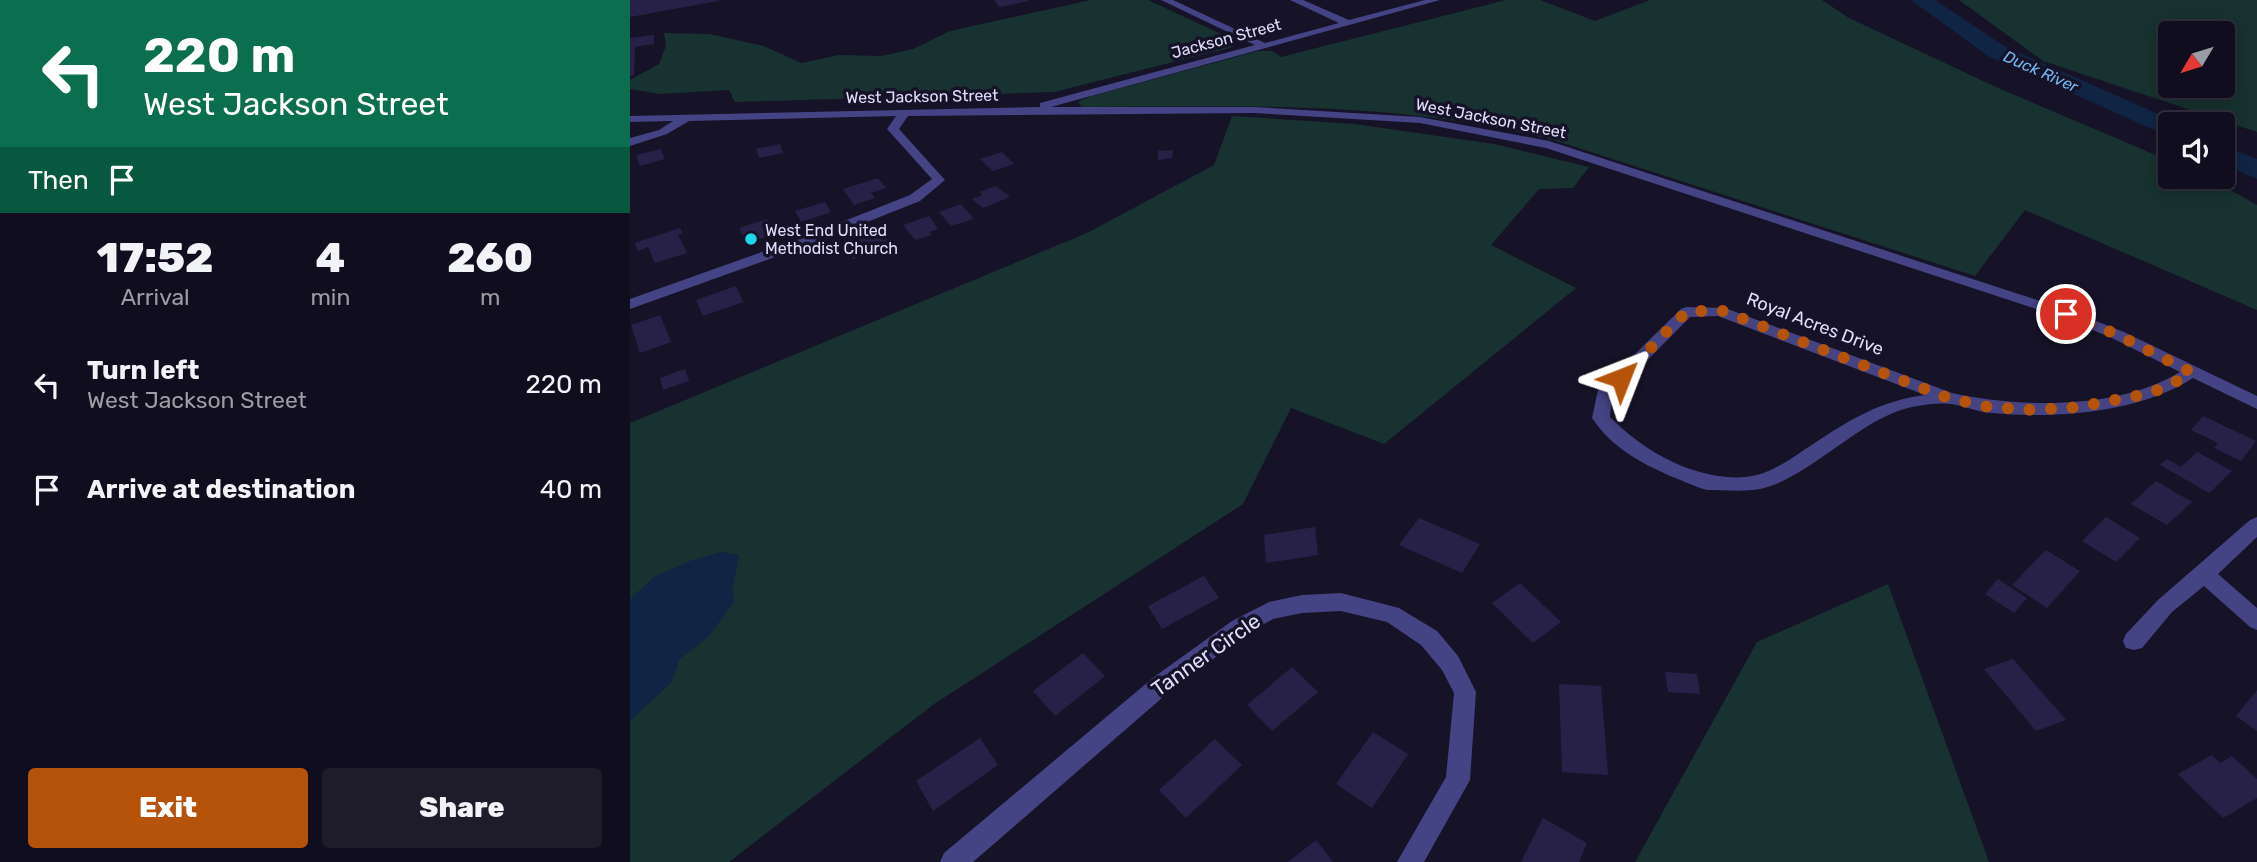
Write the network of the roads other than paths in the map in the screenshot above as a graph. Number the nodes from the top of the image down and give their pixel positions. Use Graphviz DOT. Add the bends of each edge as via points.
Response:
graph roads {
  1 [pos="1166,0"];
  2 [pos="1295,0"];
  3 [pos="1435,0"];
  4 [pos="1347,23"];
  5 [pos="1262,45"];
  6 [pos="1027,110"];
  7 [pos="904,114"];
  8 [pos="687,118"];
  9 [pos="630,119"];
  10 [pos="630,142"];
  11 [pos="630,304"];
  12 [pos="2191,372"];
  13 [pos="1948,398"];
  14 [pos="2257,403"];
  15 [pos="2257,526"];
  16 [pos="2204,574"];
  17 [pos="2257,621"];
  18 [pos="2134,641"];
  19 [pos="953,862"];
  20 [pos="1410,862"];
  1 -- 5 [label="street"];
  2 -- 4 [label="street"];
  3 -- 4 [label="street, Jackson Street"];
  4 -- 5 [label="street, Jackson Street"];
  5 -- 6 [label="street, Jackson Street"];
  6 -- 7 [label="street, West Jackson Street"];
  6 -- 12 [label="street, West Jackson Street" via="1254,110 1420,120 1549,145 2066,314"];
  7 -- 8 [label="street, West Jackson Street"];
  7 -- 11 [label="street" via="894,129 939,180 915,198"];
  8 -- 9 [label="street, West Jackson Street"];
  8 -- 10 [label="street" via="663,132"];
  12 -- 13 [label="street, Royal Acres Drive" via="2146,394 2079,407 1989,407"];
  12 -- 14 [label="street, West Jackson Street"];
  13 -- 13 [label="street, Royal Acres Drive" via="1720,310 1686,312 1604,394 1601,418 1623,441 1654,462 1707,483 1759,482 1896,405"];
  15 -- 16 [label="street"];
  16 -- 17 [label="street"];
  16 -- 18 [label="street" via="2165,606"];
  19 -- 20 [label="street, Tanner Circle" via="1162,684 1240,627 1269,611 1341,602 1392,614 1429,638 1450,663 1465,692 1458,780"];
}
